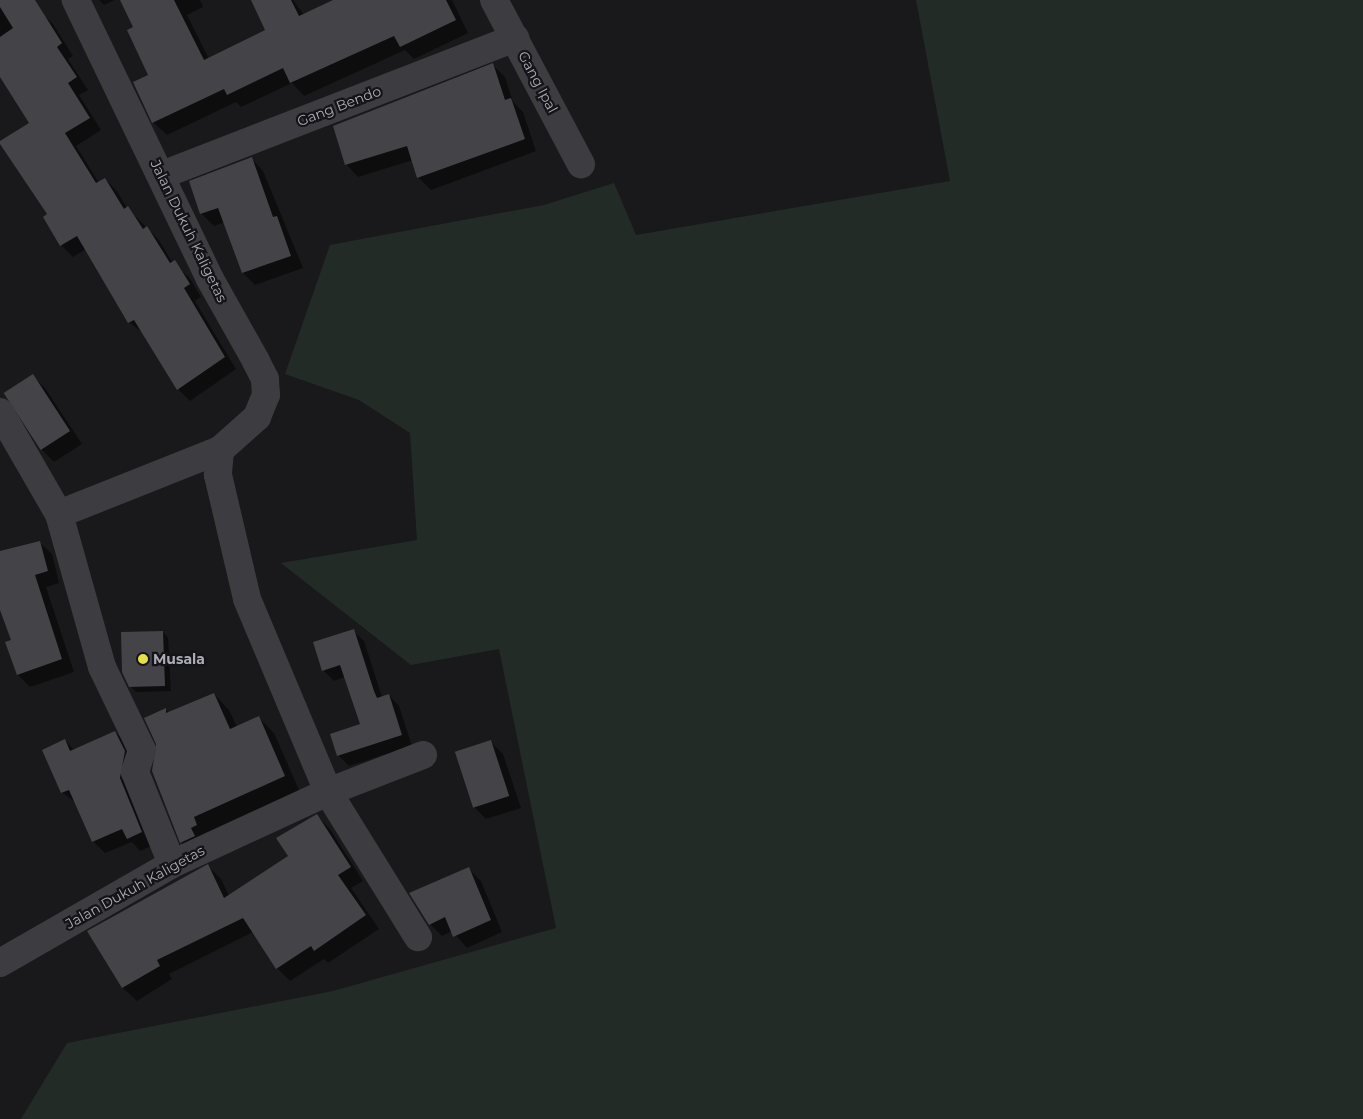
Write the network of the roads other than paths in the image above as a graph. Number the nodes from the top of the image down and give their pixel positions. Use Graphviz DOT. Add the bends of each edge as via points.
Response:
graph roads {
  1 [pos="76,0"];
  2 [pos="494,0"];
  3 [pos="515,38"];
  4 [pos="581,164"];
  5 [pos="162,175"];
  6 [pos="0,412"];
  7 [pos="220,450"];
  8 [pos="59,514"];
  9 [pos="423,755"];
  10 [pos="328,792"];
  11 [pos="172,864"];
  12 [pos="418,937"];
  13 [pos="0,963"];
  1 -- 5 [label="street, Jalan Dukuh Kaligetas"];
  2 -- 3 [label="street, Gang Ipal"];
  3 -- 4 [label="street, Gang Ipal"];
  3 -- 5 [label="street, Gang Bendo"];
  5 -- 7 [label="street, Jalan Dukuh Kaligetas" via="210,279 264,379 266,395 257,417"];
  6 -- 8 [label="street"];
  7 -- 8 [label="street, Jalan Dukuh Kaligetas"];
  7 -- 10 [label="street" via="218,475 247,599"];
  8 -- 11 [label="street" via="102,667 142,750 135,772"];
  9 -- 10 [label="street, Jalan Dukuh Kaligetas"];
  10 -- 11 [label="street, Jalan Dukuh Kaligetas"];
  10 -- 12 [label="street"];
  11 -- 13 [label="street, Jalan Dukuh Kaligetas"];
}
